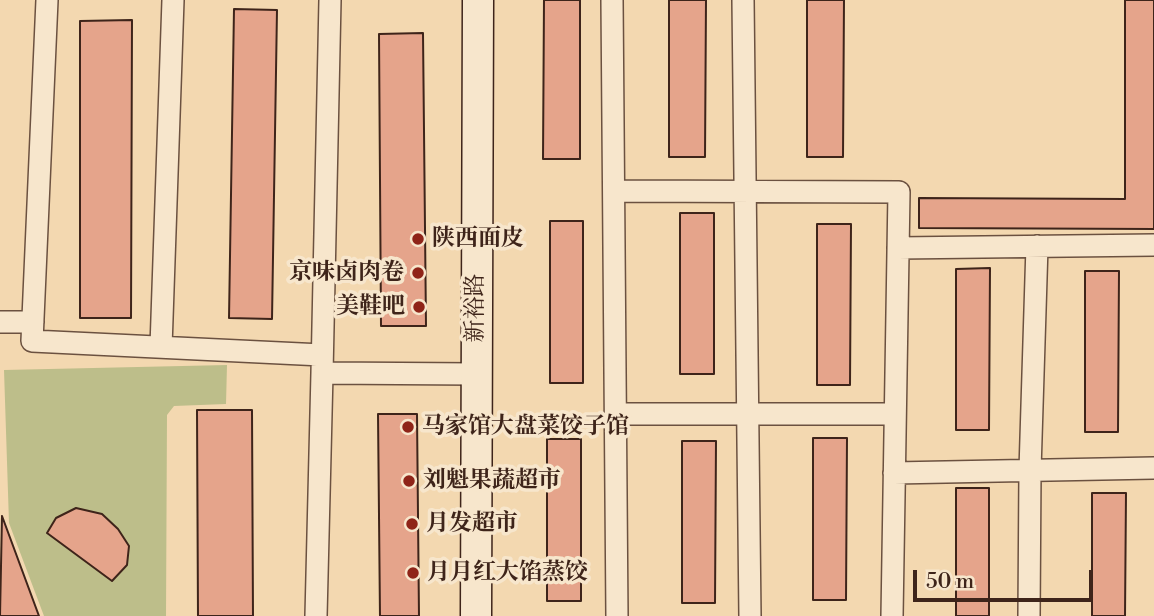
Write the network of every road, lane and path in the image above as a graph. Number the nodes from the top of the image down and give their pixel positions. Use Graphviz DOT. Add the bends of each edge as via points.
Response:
graph roads {
  1 [pos="47,0"];
  2 [pos="173,0"];
  3 [pos="330,0"];
  4 [pos="478,0"];
  5 [pos="612,0"];
  6 [pos="743,0"];
  7 [pos="614,191"];
  8 [pos="745,191"];
  9 [pos="1154,245"];
  10 [pos="1037,246"];
  11 [pos="898,248"];
  12 [pos="0,322"];
  13 [pos="33,322"];
  14 [pos="161,347"];
  15 [pos="322,364"];
  16 [pos="476,374"];
  17 [pos="615,414"];
  18 [pos="748,414"];
  19 [pos="895,414"];
  20 [pos="1154,468"];
  21 [pos="1030,470"];
  22 [pos="894,473"];
  23 [pos="316,616"];
  24 [pos="475,616"];
  25 [pos="617,616"];
  26 [pos="750,616"];
  27 [pos="892,616"];
  28 [pos="1029,616"];
  1 -- 13 [label="street"];
  2 -- 14 [label="street"];
  3 -- 15 [label="street"];
  4 -- 16 [label="street, 新裕路"];
  5 -- 7 [label="street"];
  6 -- 8 [label="street"];
  7 -- 8 [label="street"];
  7 -- 17 [label="street"];
  8 -- 11 [label="street" via="898,192"];
  8 -- 18 [label="street"];
  9 -- 10 [label="street"];
  10 -- 11 [label="street"];
  10 -- 21 [label="street"];
  11 -- 19 [label="street"];
  12 -- 13 [label="street"];
  13 -- 14 [label="street" via="32,341"];
  14 -- 15 [label="street"];
  15 -- 16 [label="street"];
  15 -- 23 [label="street"];
  16 -- 24 [label="street, 新裕路"];
  17 -- 18 [label="street"];
  17 -- 25 [label="street"];
  18 -- 19 [label="street"];
  18 -- 26 [label="street"];
  19 -- 22 [label="street"];
  20 -- 21 [label="street"];
  21 -- 22 [label="street"];
  21 -- 28 [label="street"];
  22 -- 27 [label="street"];
}
